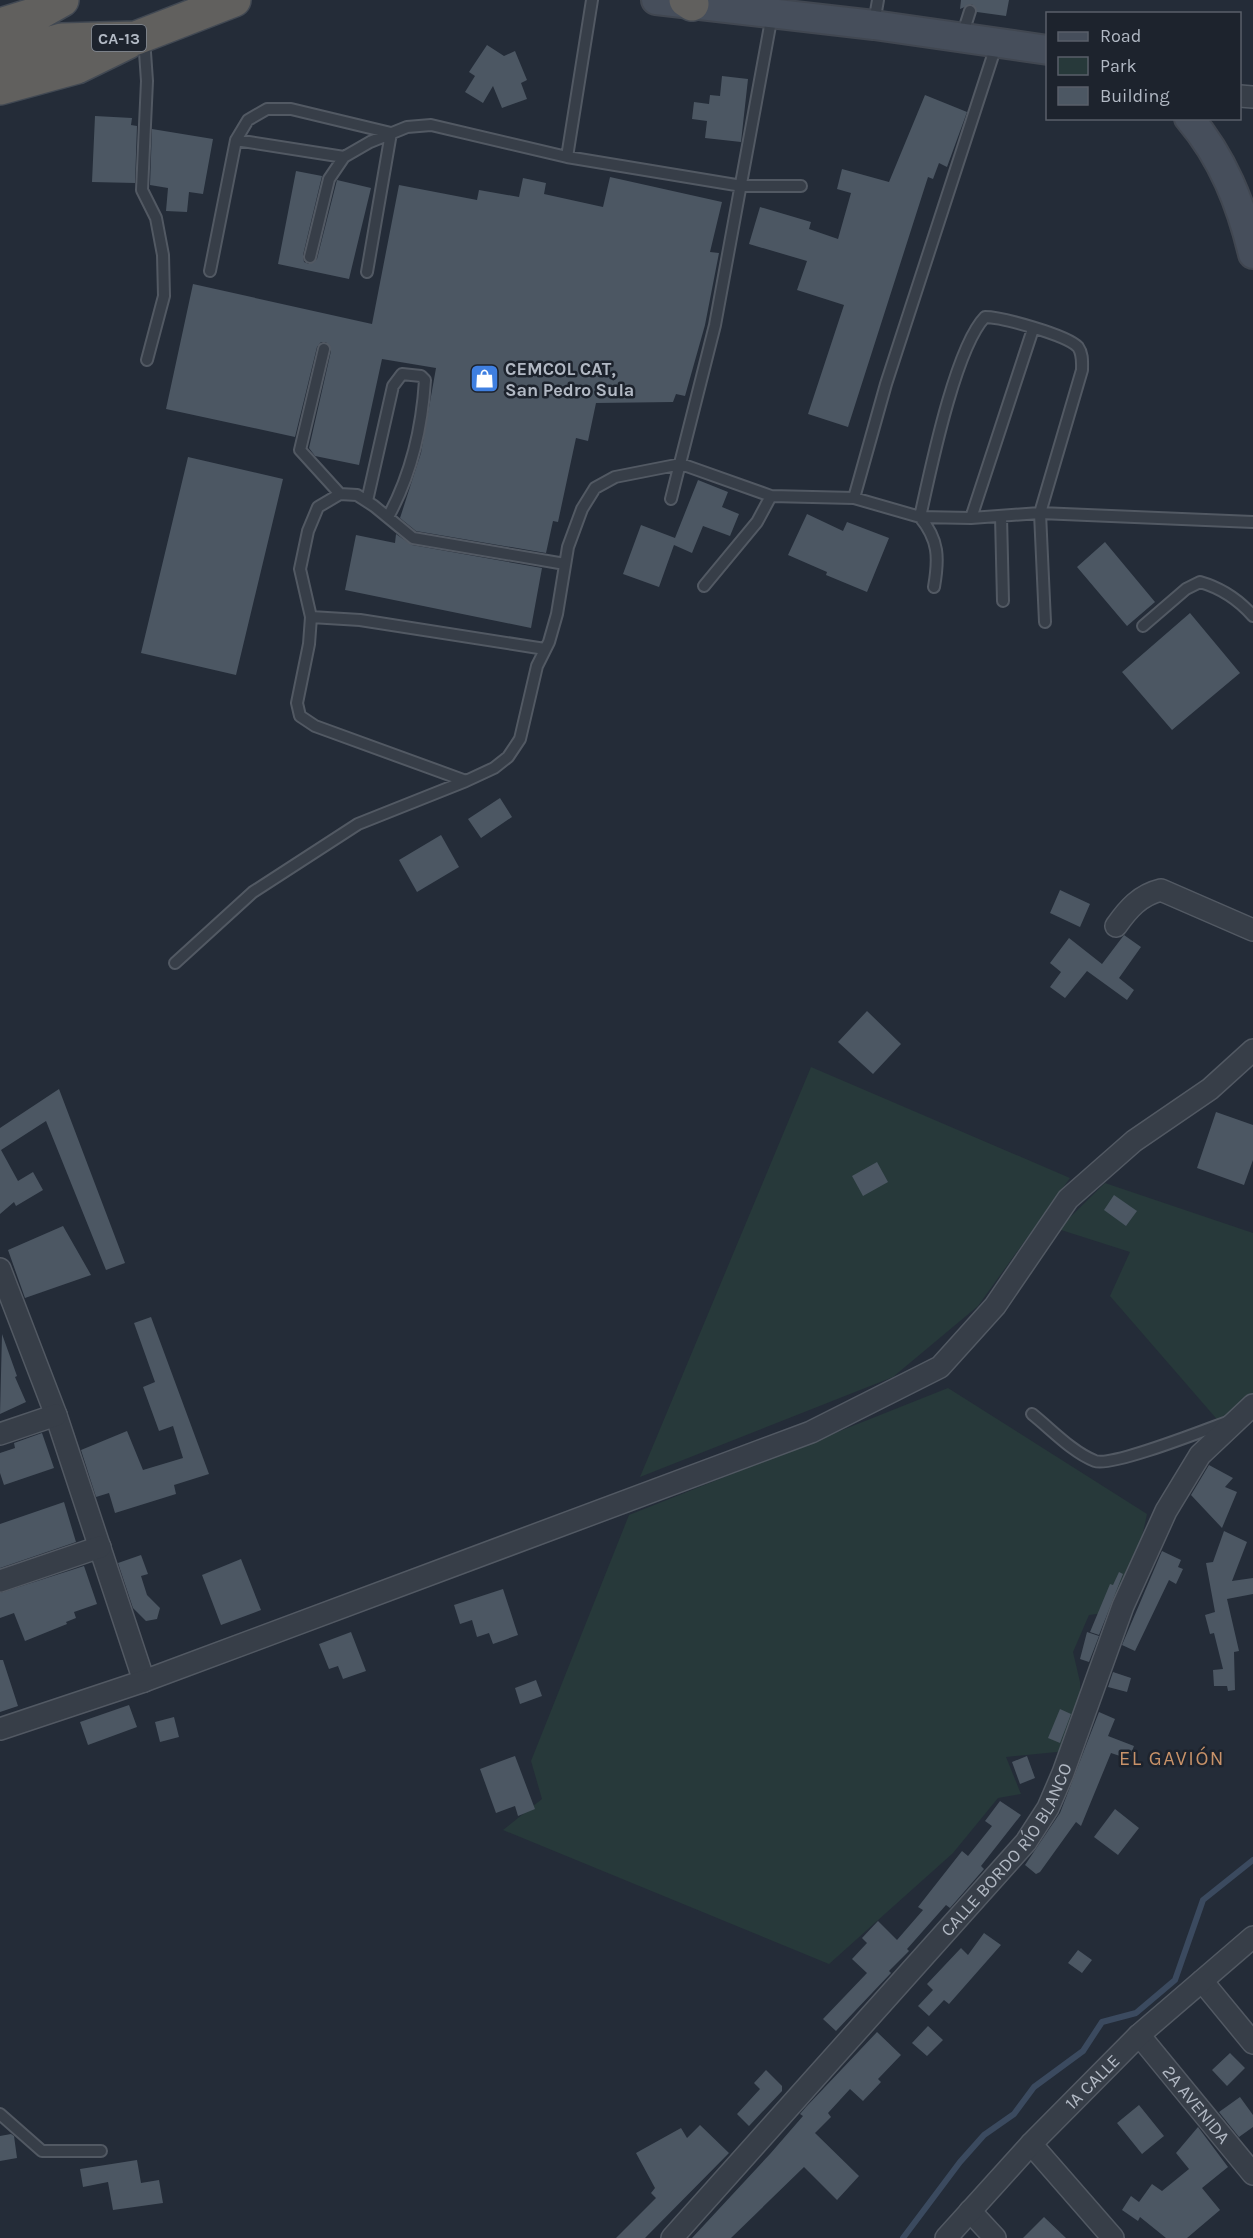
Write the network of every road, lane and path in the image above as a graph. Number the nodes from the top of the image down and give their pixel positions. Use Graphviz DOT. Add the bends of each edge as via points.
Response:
graph roads {
  1 [pos="62,0"];
  2 [pos="234,0"];
  3 [pos="592,0"];
  4 [pos="656,0"];
  5 [pos="689,2"];
  6 [pos="756,9"];
  7 [pos="876,13"];
  8 [pos="0,25"];
  9 [pos="140,36"];
  10 [pos="998,41"];
  11 [pos="1046,50"];
  12 [pos="0,57"];
  13 [pos="0,88"];
  14 [pos="1190,120"];
  15 [pos="391,133"];
  16 [pos="236,140"];
  17 [pos="344,157"];
  18 [pos="567,157"];
  19 [pos="742,186"];
  20 [pos="801,186"];
  21 [pos="1253,254"];
  22 [pos="310,257"];
  23 [pos="210,271"];
  24 [pos="367,272"];
  25 [pos="1033,329"];
  26 [pos="324,349"];
  27 [pos="147,360"];
  28 [pos="681,464"];
  29 [pos="340,494"];
  30 [pos="771,496"];
  31 [pos="854,498"];
  32 [pos="671,499"];
  33 [pos="367,501"];
  34 [pos="1040,513"];
  35 [pos="1000,516"];
  36 [pos="388,517"];
  37 [pos="920,517"];
  38 [pos="971,518"];
  39 [pos="1253,522"];
  40 [pos="566,564"];
  41 [pos="704,586"];
  42 [pos="934,587"];
  43 [pos="1003,602"];
  44 [pos="1253,616"];
  45 [pos="311,617"];
  46 [pos="1045,622"];
  47 [pos="1143,626"];
  48 [pos="545,650"];
  49 [pos="466,781"];
  50 [pos="1116,926"];
  51 [pos="1253,930"];
  52 [pos="175,963"];
  53 [pos="1253,1050"];
  54 [pos="0,1269"];
  55 [pos="1246,1412"];
  56 [pos="1032,1414"];
  57 [pos="56,1415"];
  58 [pos="0,1434"];
  59 [pos="100,1547"];
  60 [pos="0,1581"];
  61 [pos="144,1681"];
  62 [pos="0,1729"];
  63 [pos="1253,1937"];
  64 [pos="1202,1981"];
  65 [pos="1139,2035"];
  66 [pos="1253,2043"];
  67 [pos="0,2114"];
  68 [pos="1030,2144"];
  69 [pos="101,2151"];
  70 [pos="1253,2174"];
  71 [pos="970,2211"];
  72 [pos="672,2238"];
  73 [pos="946,2238"];
  74 [pos="995,2238"];
  75 [pos="1113,2238"];
  1 -- 8 [label="highway" via="39,13"];
  2 -- 9 [label="highway, CA-13"];
  3 -- 18 [label="lane"];
  4 -- 5 [label="main road"];
  5 -- 6 [label="main road"];
  6 -- 7 [label="main road"];
  6 -- 19 [label="lane"];
  7 -- 10 [label="main road" via="966,24"];
  9 -- 12 [label="highway, CA-13" via="62,39"];
  9 -- 13 [label="highway" via="77,68"];
  9 -- 27 [label="lane" via="147,81 142,190 156,218 163,255 164,296"];
  10 -- 11 [label="main road"];
  10 -- 31 [label="lane" via="886,384"];
  14 -- 21 [label="main road" via="1227,176"];
  15 -- 16 [label="lane" via="291,109 267,109 248,120"];
  15 -- 17 [label="lane"];
  15 -- 18 [label="lane" via="431,125"];
  15 -- 24 [label="lane"];
  16 -- 17 [label="lane"];
  16 -- 23 [label="lane"];
  17 -- 22 [label="lane" via="329,179"];
  18 -- 19 [label="lane"];
  19 -- 20 [label="lane"];
  19 -- 28 [label="lane" via="715,325"];
  25 -- 34 [label="lane" via="1067,340 1083,358"];
  25 -- 37 [label="lane" via="999,317 985,317 977,325 958,371"];
  25 -- 38 [label="lane"];
  26 -- 29 [label="lane" via="300,450"];
  28 -- 30 [label="lane"];
  28 -- 32 [label="lane"];
  28 -- 40 [label="lane" via="615,477 595,488 582,509"];
  29 -- 33 [label="lane" via="357,495"];
  29 -- 45 [label="lane" via="318,507 308,531 300,569"];
  30 -- 31 [label="lane"];
  30 -- 41 [label="lane" via="757,522"];
  31 -- 37 [label="lane"];
  33 -- 36 [label="lane"];
  33 -- 36 [label="lane" via="393,386 402,374 421,376 424,380 419,432 402,491"];
  34 -- 35 [label="lane"];
  34 -- 39 [label="lane"];
  34 -- 46 [label="lane"];
  35 -- 38 [label="lane"];
  35 -- 43 [label="lane"];
  36 -- 40 [label="lane" via="413,538"];
  37 -- 38 [label="lane"];
  37 -- 42 [label="lane" via="931,531 939,555"];
  40 -- 48 [label="lane" via="557,614"];
  44 -- 47 [label="lane" via="1215,586 1200,582 1186,589"];
  45 -- 48 [label="lane" via="360,620"];
  45 -- 49 [label="lane" via="297,703 300,716 315,726"];
  48 -- 49 [label="lane" via="537,666 520,739 508,757 494,768"];
  49 -- 52 [label="lane" via="358,824 253,892"];
  50 -- 51 [label="street" via="1127,910 1148,893 1161,890"];
  53 -- 61 [label="street" via="1210,1089 1134,1140 1068,1199 995,1306 940,1367 811,1432"];
  54 -- 57 [label="street"];
  55 -- 56 [label="lane" via="1129,1456 1098,1462"];
  55 -- 72 [label="street, CALLE BORDO RÍO BLANCO" via="1200,1455 1166,1511 1124,1606 1063,1773 1048,1808 1026,1842"];
  57 -- 58 [label="street"];
  57 -- 59 [label="street"];
  59 -- 60 [label="street"];
  59 -- 61 [label="street"];
  61 -- 62 [label="street"];
  63 -- 64 [label="street, 1A CALLE"];
  64 -- 65 [label="street, 1A CALLE"];
  64 -- 66 [label="street"];
  65 -- 68 [label="street, 1A CALLE"];
  65 -- 70 [label="street, 2A AVENIDA"];
  67 -- 69 [label="lane" via="42,2151"];
  68 -- 71 [label="street, 1A CALLE"];
  68 -- 75 [label="street"];
  71 -- 73 [label="street, 1A CALLE"];
  71 -- 74 [label="street"];
}
